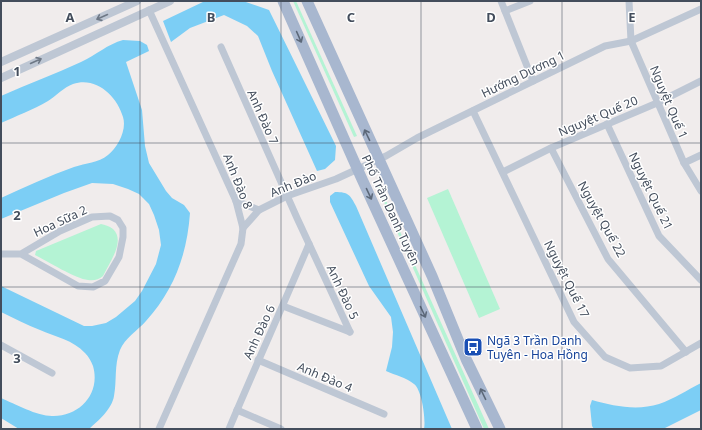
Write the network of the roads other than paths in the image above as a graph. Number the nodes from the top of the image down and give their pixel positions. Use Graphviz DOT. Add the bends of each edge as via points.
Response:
graph roads {
  1 [pos="137,1"];
  2 [pos="170,1"];
  3 [pos="283,1"];
  4 [pos="307,1"];
  5 [pos="501,1"];
  6 [pos="530,1"];
  7 [pos="629,1"];
  8 [pos="701,9"];
  9 [pos="149,10"];
  10 [pos="505,11"];
  11 [pos="631,41"];
  12 [pos="220,47"];
  13 [pos="1,62"];
  14 [pos="1,78"];
  15 [pos="533,81"];
  16 [pos="701,81"];
  17 [pos="657,103"];
  18 [pos="473,111"];
  19 [pos="607,124"];
  20 [pos="551,148"];
  21 [pos="701,155"];
  22 [pos="379,158"];
  23 [pos="684,163"];
  24 [pos="357,169"];
  25 [pos="503,172"];
  26 [pos="701,191"];
  27 [pos="287,196"];
  28 [pos="236,201"];
  29 [pos="259,210"];
  30 [pos="243,228"];
  31 [pos="309,244"];
  32 [pos="1,254"];
  33 [pos="21,254"];
  34 [pos="701,280"];
  35 [pos="283,306"];
  36 [pos="701,343"];
  37 [pos="1,345"];
  38 [pos="686,352"];
  39 [pos="258,360"];
  40 [pos="52,373"];
  41 [pos="237,410"];
  42 [pos="384,414"];
  43 [pos="159,429"];
  44 [pos="229,429"];
  45 [pos="281,429"];
  46 [pos="477,429"];
  47 [pos="500,429"];
  1 -- 13 [label="street, one-way"];
  2 -- 9 [label="street"];
  3 -- 24 [label="main road, Phố Trần Danh Tuyên, one-way"];
  22 -- 4 [label="main road, Phố Trần Danh Tuyên, one-way"];
  5 -- 10 [label="street"];
  6 -- 10 [label="street"];
  7 -- 11 [label="street, Nguyệt Quế 1"];
  8 -- 11 [label="street, Hướng Dương 1"];
  14 -- 9 [label="street, one-way"];
  9 -- 28 [label="street, Anh Đào 8"];
  10 -- 15 [label="street"];
  11 -- 15 [label="street, Hướng Dương 1" via="605,46"];
  11 -- 17 [label="street, Nguyệt Quế 1"];
  12 -- 27 [label="street, Anh Đào 7"];
  15 -- 18 [label="street, Hướng Dương 1"];
  16 -- 17 [label="street, Nguyệt Quế 20"];
  17 -- 19 [label="street, Nguyệt Quế 20"];
  17 -- 23 [label="street, Nguyệt Quế 1"];
  18 -- 22 [label="street, Hướng Dương 1"];
  18 -- 25 [label="street, Nguyệt Quế 17"];
  19 -- 20 [label="street, Nguyệt Quế 20"];
  19 -- 34 [label="street, Nguyệt Quế 21" via="659,236"];
  20 -- 25 [label="street, Nguyệt Quế 20"];
  20 -- 38 [label="street, Nguyệt Quế 22" via="608,259"];
  21 -- 23 [label="street"];
  22 -- 24 [label="street, Hướng Dương 1"];
  47 -- 22 [label="main road, Phố Trần Danh Tuyên, one-way" via="466,358"];
  23 -- 26 [label="street, Nguyệt Quế 1"];
  24 -- 27 [label="street, Anh Đào"];
  24 -- 46 [label="main road, Phố Trần Danh Tuyên, one-way"];
  25 -- 38 [label="street, Nguyệt Quế 17" via="574,322 605,357 630,368 661,366"];
  27 -- 29 [label="street, Anh Đào"];
  27 -- 31 [label="street, Anh Đào 5"];
  28 -- 29 [label="street"];
  28 -- 30 [label="street, Anh Đào 8"];
  29 -- 30 [label="street, Anh Đào"];
  30 -- 43 [label="street, Anh Đào 8" via="238,249"];
  31 -- 35 [label="street, Anh Đào 6"];
  31 -- 35 [label="street, Anh Đào 5" via="350,332"];
  32 -- 33 [label="street, Hoa Sữa 2"];
  33 -- 33 [label="street, Hoa Sữa 2" via="78,286 94,287 105,281 119,257 123,228 118,220 110,216 92,216"];
  35 -- 39 [label="street, Anh Đào 6"];
  36 -- 38 [label="street, Nguyệt Quế 17"];
  37 -- 40 [label="street"];
  39 -- 41 [label="street, Anh Đào 6"];
  39 -- 42 [label="street, Anh Đào 4"];
  41 -- 44 [label="street, Anh Đào 6"];
  41 -- 45 [label="street"];
}
